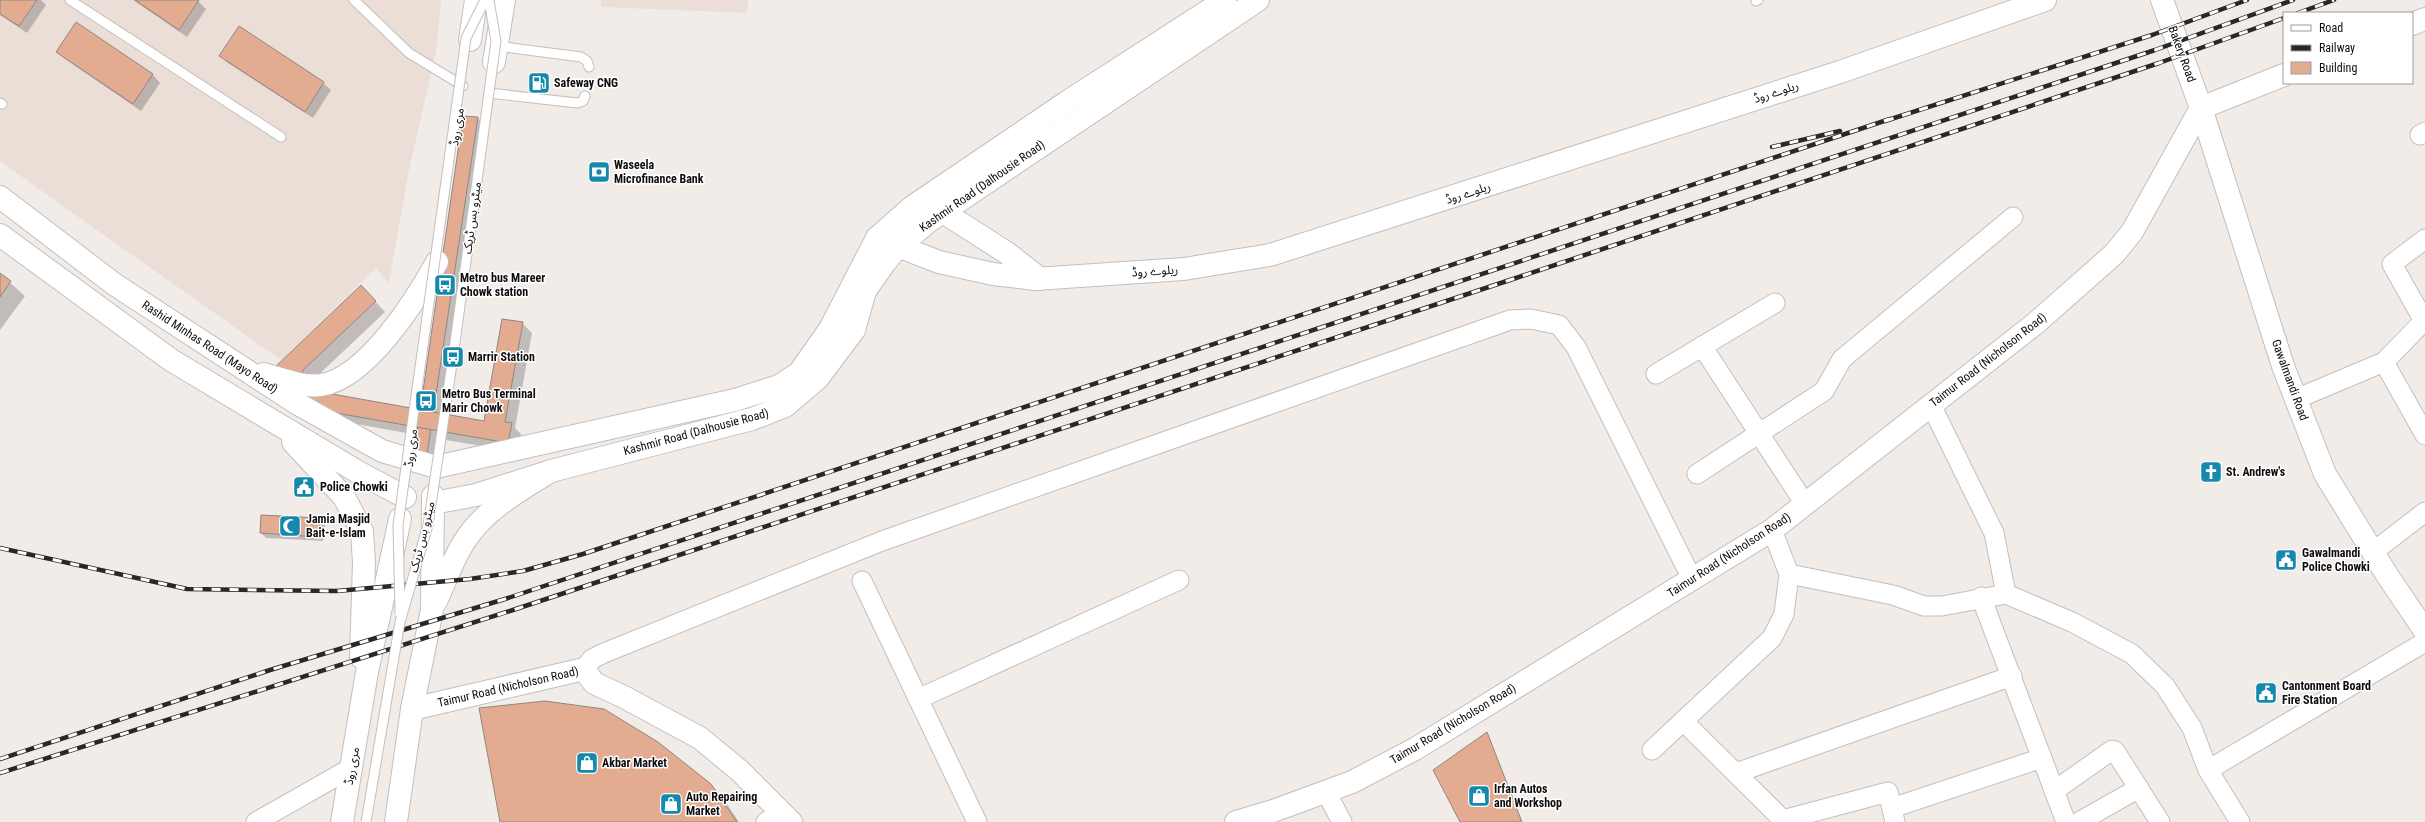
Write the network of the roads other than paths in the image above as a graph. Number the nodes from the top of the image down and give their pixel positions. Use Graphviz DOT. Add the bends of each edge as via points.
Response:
graph roads {
  1 [pos="70,0"];
  2 [pos="354,0"];
  3 [pos="476,0"];
  4 [pos="485,0"];
  5 [pos="489,0"];
  6 [pos="504,0"];
  7 [pos="1225,0"];
  8 [pos="1258,0"];
  9 [pos="2045,0"];
  10 [pos="2162,0"];
  11 [pos="2425,19"];
  12 [pos="2413,24"];
  13 [pos="497,46"];
  14 [pos="589,67"];
  15 [pos="2283,75"];
  16 [pos="464,86"];
  17 [pos="489,93"];
  18 [pos="585,96"];
  19 [pos="2201,108"];
  20 [pos="281,138"];
  21 [pos="929,194"];
  22 [pos="0,197"];
  23 [pos="942,212"];
  24 [pos="2013,218"];
  25 [pos="0,235"];
  26 [pos="877,238"];
  27 [pos="2425,239"];
  28 [pos="898,247"];
  29 [pos="438,262"];
  30 [pos="1040,279"];
  31 [pos="1775,303"];
  32 [pos="1702,346"];
  33 [pos="2384,362"];
  34 [pos="244,369"];
  35 [pos="1656,374"];
  36 [pos="2296,399"];
  37 [pos="1931,405"];
  38 [pos="277,424"];
  39 [pos="1759,434"];
  40 [pos="2425,435"];
  41 [pos="409,461"];
  42 [pos="436,467"];
  43 [pos="551,471"];
  44 [pos="1697,474"];
  45 [pos="405,497"];
  46 [pos="433,503"];
  47 [pos="1805,504"];
  48 [pos="2425,512"];
  49 [pos="1772,530"];
  50 [pos="2373,552"];
  51 [pos="1789,574"];
  52 [pos="1179,580"];
  53 [pos="1692,580"];
  54 [pos="862,581"];
  55 [pos="2006,594"];
  56 [pos="1981,597"];
  57 [pos="432,610"];
  58 [pos="400,622"];
  59 [pos="2425,630"];
  60 [pos="2425,642"];
  61 [pos="584,669"];
  62 [pos="2012,676"];
  63 [pos="918,699"];
  64 [pos="412,709"];
  65 [pos="360,720"];
  66 [pos="1683,721"];
  67 [pos="1652,750"];
  68 [pos="2042,758"];
  69 [pos="351,768"];
  70 [pos="2208,770"];
  71 [pos="1736,772"];
  72 [pos="2139,788"];
  73 [pos="2054,791"];
  74 [pos="1326,792"];
  75 [pos="1898,814"];
  76 [pos="780,819"];
  77 [pos="256,822"];
  78 [pos="342,822"];
  79 [pos="366,822"];
  80 [pos="396,822"];
  81 [pos="977,822"];
  82 [pos="1236,822"];
  83 [pos="1342,822"];
  84 [pos="2066,822"];
  85 [pos="2079,822"];
  86 [pos="2160,822"];
  87 [pos="2240,822"];
  1 -- 20 [label="lane"];
  2 -- 16 [label="lane" via="409,53"];
  3 -- 16 [label="main road, مری روڈ"];
  4 -- 58 [label="lane, میٹرو بس ٹریک, bridge" via="466,38 398,525"];
  5 -- 58 [label="lane, میٹرو بس ٹریک, bridge" via="496,41 453,357 428,525"];
  6 -- 13 [label="main road"];
  7 -- 21 [label="main road, Kashmir Road (Dalhousie Road)"];
  8 -- 23 [label="main road, Kashmir Road (Dalhousie Road)"];
  9 -- 30 [label="main road, ریلوے روڈ" via="1832,74 1270,255 1184,269"];
  10 -- 19 [label="main road, Bakery Road"];
  11 -- 12 [label="main road"];
  13 -- 14 [label="lane" via="581,57 587,61"];
  13 -- 17 [label="main road"];
  15 -- 19 [label="main road"];
  16 -- 29 [label="main road, مری روڈ"];
  17 -- 18 [label="lane" via="577,103 583,101"];
  17 -- 42 [label="main road"];
  19 -- 36 [label="main road, Gawalmandi Road" via="2283,366"];
  19 -- 37 [label="main road, Taimur Road (Nicholson Road)" via="2132,232 2114,254 2036,323"];
  21 -- 23 [label="main road"];
  21 -- 26 [label="main road, Kashmir Road (Dalhousie Road)"];
  22 -- 34 [label="main road, Rashid Minhas Road (Mayo Road)" via="114,284"];
  23 -- 28 [label="main road, Kashmir Road (Dalhousie Road)"];
  23 -- 30 [label="main road" via="1007,253"];
  24 -- 39 [label="street" via="1842,359 1824,391"];
  25 -- 38 [label="main road" via="171,360"];
  26 -- 28 [label="main road, ریلوے روڈ"];
  26 -- 42 [label="main road, Kashmir Road (Dalhousie Road)" via="816,352 800,373 778,386 727,402"];
  27 -- 33 [label="street" via="2392,264 2424,321"];
  28 -- 30 [label="main road, ریلوے روڈ" via="939,262 993,274"];
  28 -- 43 [label="main road, Kashmir Road (Dalhousie Road)" via="865,291 854,330 818,378 785,406 752,419"];
  29 -- 34 [label="main road" via="420,293 394,328 359,366 336,381 320,386"];
  29 -- 41 [label="main road, مری روڈ"];
  31 -- 32 [label="street"];
  32 -- 35 [label="street"];
  32 -- 39 [label="street"];
  33 -- 36 [label="street"];
  33 -- 40 [label="street"];
  34 -- 41 [label="main road, Rashid Minhas Road (Mayo Road)" via="298,404 382,451"];
  36 -- 50 [label="main road, Gawalmandi Road" via="2325,474"];
  37 -- 47 [label="main road, Taimur Road (Nicholson Road)"];
  37 -- 55 [label="street" via="1994,533"];
  38 -- 45 [label="main road"];
  38 -- 65 [label="main road" via="344,497 362,531 364,562"];
  39 -- 44 [label="street"];
  39 -- 47 [label="street"];
  41 -- 42 [label="main road, Rashid Minhas Road (Mayo Road)"];
  41 -- 45 [label="main road, مری روڈ"];
  42 -- 46 [label="main road"];
  43 -- 46 [label="main road, Kashmir Road (Dalhousie Road)" via="476,496"];
  43 -- 57 [label="main road" via="517,492 482,520 464,542"];
  45 -- 65 [label="main road, مری روڈ" via="367,672"];
  46 -- 57 [label="main road"];
  47 -- 49 [label="main road, Taimur Road (Nicholson Road)"];
  48 -- 50 [label="street"];
  49 -- 51 [label="street"];
  49 -- 53 [label="main road, Taimur Road (Nicholson Road)"];
  50 -- 59 [label="main road, Gawalmandi Road"];
  51 -- 56 [label="street" via="1893,595 1924,606 1942,606"];
  51 -- 66 [label="street" via="1784,614 1772,638"];
  52 -- 63 [label="street"];
  53 -- 61 [label="street" via="1576,347 1559,325 1531,319 1510,320 882,541 604,653 592,659"];
  53 -- 74 [label="main road, Taimur Road (Nicholson Road)" via="1415,749 1352,782"];
  54 -- 63 [label="street"];
  55 -- 56 [label="street"];
  55 -- 70 [label="street" via="2072,622 2132,654 2153,673 2173,698 2192,728"];
  56 -- 62 [label="street"];
  57 -- 64 [label="main road"];
  58 -- 79 [label="lane, میٹرو بس ٹریک, bridge"];
  60 -- 70 [label="street"];
  61 -- 64 [label="main road, Taimur Road (Nicholson Road)"];
  61 -- 76 [label="main road, Taimur Road (Nicholson Road)" via="594,683 700,738 740,771"];
  62 -- 68 [label="street"];
  62 -- 71 [label="street"];
  63 -- 81 [label="street"];
  64 -- 80 [label="main road"];
  65 -- 69 [label="main road, مری روڈ"];
  66 -- 67 [label="street"];
  66 -- 71 [label="street"];
  68 -- 73 [label="street"];
  68 -- 75 [label="street"];
  69 -- 77 [label="street"];
  69 -- 78 [label="main road, مری روڈ"];
  70 -- 87 [label="street"];
  71 -- 75 [label="street" via="1784,820 1888,792"];
  72 -- 73 [label="street" via="2115,750 2112,750"];
  72 -- 85 [label="street"];
  72 -- 86 [label="street"];
  73 -- 84 [label="street"];
  74 -- 82 [label="main road, Taimur Road (Nicholson Road)"];
  74 -- 83 [label="street"];
}
